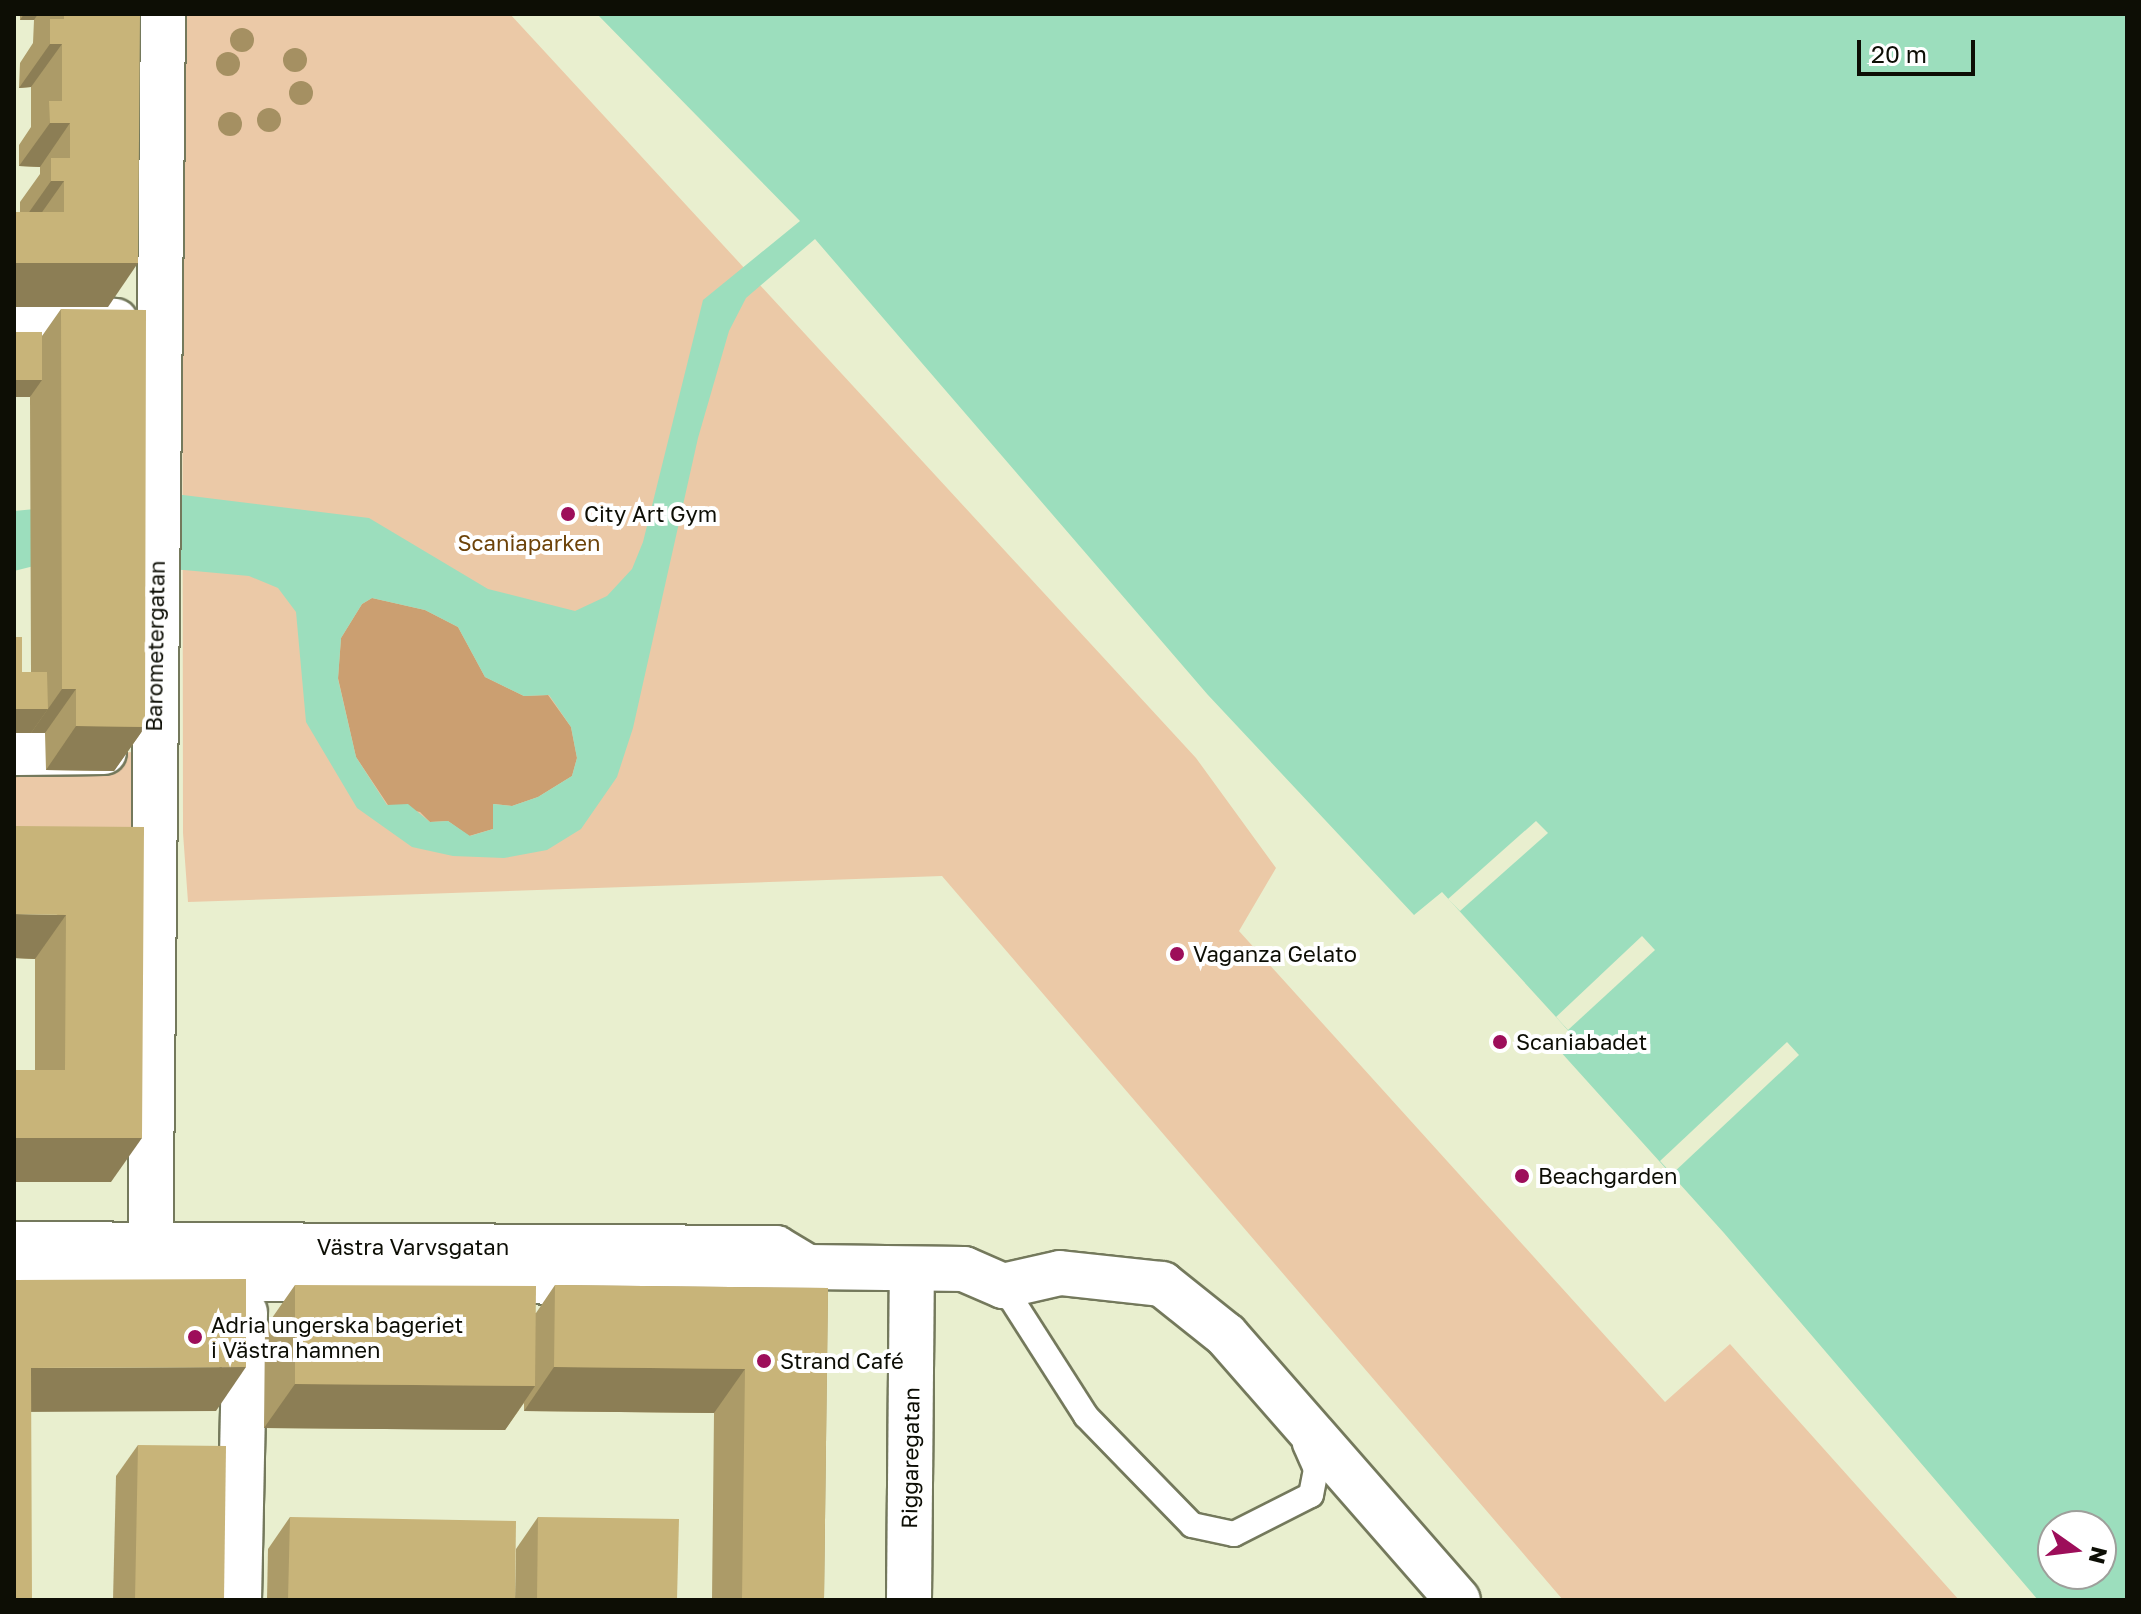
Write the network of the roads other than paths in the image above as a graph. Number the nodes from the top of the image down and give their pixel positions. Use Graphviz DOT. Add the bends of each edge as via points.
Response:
graph roads {
  1 [pos="163,14"];
  2 [pos="14,311"];
  3 [pos="159,325"];
  4 [pos="153,752"];
  5 [pos="14,753"];
  6 [pos="14,1244"];
  7 [pos="150,1262"];
  8 [pos="246,1262"];
  9 [pos="912,1269"];
  10 [pos="14,1276"];
  11 [pos="1003,1286"];
  12 [pos="1292,1415"];
  13 [pos="239,1600"];
  14 [pos="909,1600"];
  15 [pos="1458,1600"];
  1 -- 3 [label="street, Barometergatan"];
  2 -- 3 [label="street"];
  3 -- 4 [label="street, Barometergatan"];
  4 -- 5 [label="street"];
  4 -- 7 [label="street, Barometergatan"];
  6 -- 7 [label="street, Västra Varvsgatan"];
  7 -- 8 [label="street, Västra Varvsgatan"];
  7 -- 10 [label="street, Västra Varvsgatan"];
  8 -- 9 [label="street, Västra Varvsgatan" via="778,1284 808,1267"];
  8 -- 13 [label="street"];
  9 -- 11 [label="street" via="964,1269"];
  9 -- 14 [label="street, Riggaregatan"];
  11 -- 12 [label="street" via="1060,1273 1162,1284 1226,1335"];
  11 -- 12 [label="lane" via="1086,1416 1192,1525 1234,1534 1311,1495 1316,1469"];
  12 -- 15 [label="street"];
}
